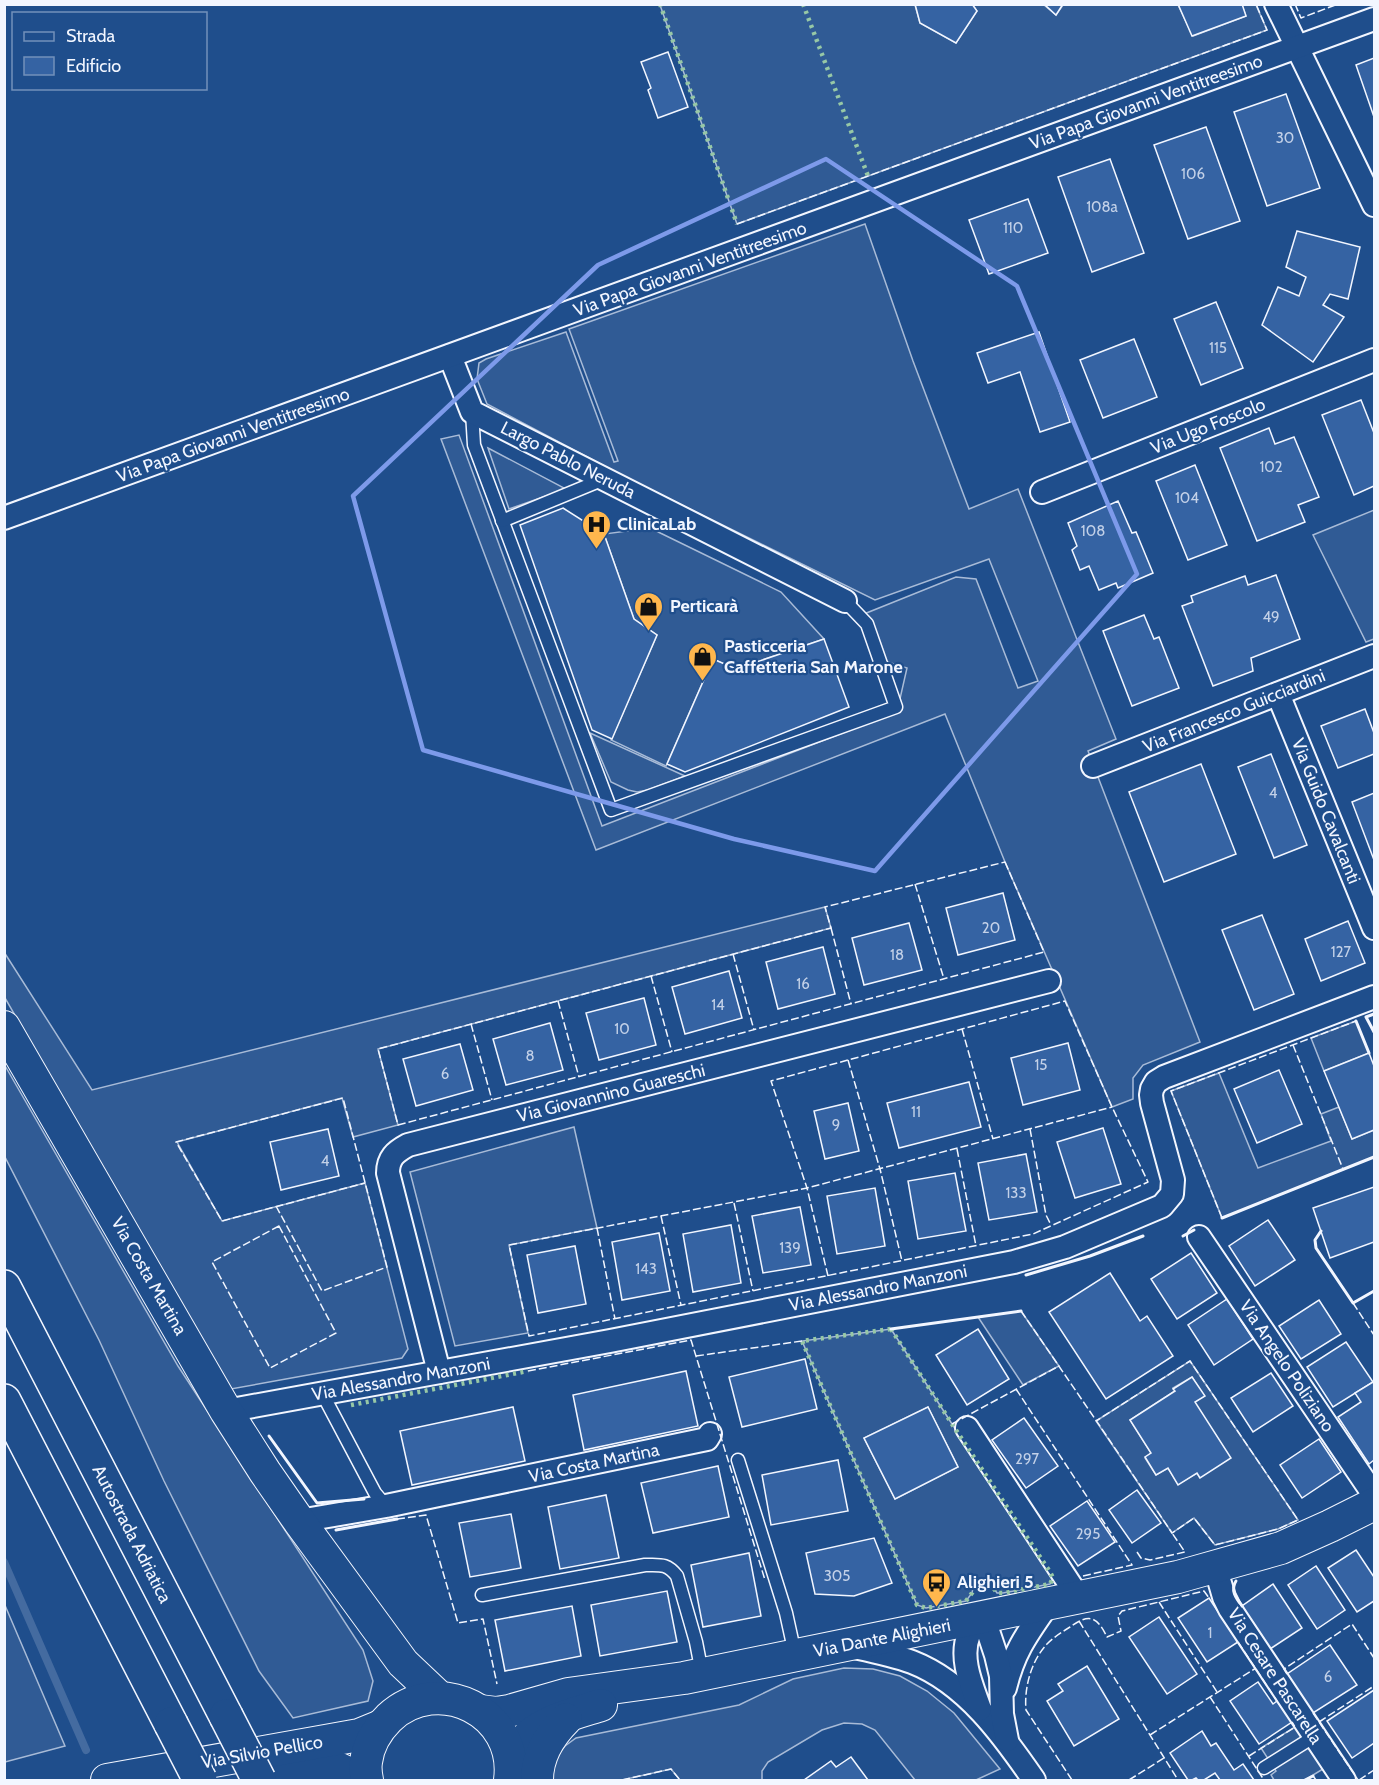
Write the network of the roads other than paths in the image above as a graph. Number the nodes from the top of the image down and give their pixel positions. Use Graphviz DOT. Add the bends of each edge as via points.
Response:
graph roads {
  1 [pos="1276,4"];
  2 [pos="1374,19"];
  3 [pos="1296,48"];
  4 [pos="1374,205"];
  5 [pos="450,356"];
  6 [pos="1374,360"];
  7 [pos="472,412"];
  8 [pos="604,479"];
  9 [pos="1042,492"];
  10 [pos="4,518"];
  11 [pos="502,521"];
  12 [pos="846,602"];
  13 [pos="1374,656"];
  14 [pos="1278,694"];
  15 [pos="1094,766"];
  16 [pos="1374,928"];
  17 [pos="1049,981"];
  18 [pos="1374,998"];
  19 [pos="4,1027"];
  20 [pos="1200,1237"];
  21 [pos="4,1287"];
  22 [pos="439,1372"];
  23 [pos="322,1393"];
  24 [pos="4,1401"];
  25 [pos="226,1411"];
  26 [pos="967,1428"];
  27 [pos="710,1434"];
  28 [pos="738,1460"];
  29 [pos="1374,1495"];
  30 [pos="1374,1503"];
  31 [pos="386,1506"];
  32 [pos="299,1521"];
  33 [pos="1215,1566"];
  34 [pos="482,1596"];
  35 [pos="1079,1598"];
  36 [pos="1048,1604"];
  37 [pos="980,1618"];
  38 [pos="846,1645"];
  39 [pos="795,1656"];
  40 [pos="403,1663"];
  41 [pos="693,1676"];
  42 [pos="1003,1695"];
  43 [pos="440,1698"];
  44 [pos="980,1709"];
  45 [pos="480,1711"];
  46 [pos="389,1718"];
  47 [pos="1315,1737"];
  48 [pos="1008,1742"];
  49 [pos="1264,1768"];
  50 [pos="519,1778"];
  51 [pos="107,1780"];
  52 [pos="200,1780"];
  53 [pos="211,1780"];
  54 [pos="260,1780"];
  55 [pos="355,1780"];
  56 [pos="367,1780"];
  57 [pos="1034,1780"];
  58 [pos="1344,1780"];
  1 -- 3 [label="street"];
  2 -- 3 [label="street, Via Papa Giovanni Ventitreesimo"];
  3 -- 4 [label="street"];
  3 -- 5 [label="street, Via Papa Giovanni Ventitreesimo"];
  5 -- 7 [label="street"];
  5 -- 10 [label="street, Via Papa Giovanni Ventitreesimo"];
  6 -- 9 [label="street, Via Ugo Foscolo"];
  7 -- 8 [label="street, Largo Pablo Neruda"];
  7 -- 11 [label="lane" via="474,445"];
  8 -- 11 [label="lane"];
  8 -- 12 [label="street, Largo Pablo Neruda"];
  11 -- 12 [label="lane" via="611,810 896,707 867,624"];
  13 -- 14 [label="street, Via Francesco Guicciardini"];
  14 -- 15 [label="street, Via Francesco Guicciardini"];
  14 -- 16 [label="street, Via Guido Cavalcanti"];
  17 -- 22 [label="street, Via Giovannino Guareschi" via="398,1150 391,1157 388,1173"];
  18 -- 22 [label="street, Via Alessandro Manzoni" via="1156,1082 1152,1103 1173,1180 1172,1194 1162,1206 1065,1247 1014,1262"];
  19 -- 25 [label="main road, Via Costa Martina"];
  20 -- 29 [label="street, Via Angelo Poliziano"];
  21 -- 54 [label="highway, Autostrada Adriatica, bridge"];
  22 -- 23 [label="street, Via Alessandro Manzoni"];
  23 -- 25 [label="street, Via Alessandro Manzoni"];
  23 -- 31 [label="lane" via="375,1493"];
  24 -- 52 [label="highway, bridge"];
  25 -- 32 [label="main road, Via Costa Martina"];
  26 -- 35 [label="street"];
  27 -- 31 [label="street, Via Costa Martina" via="707,1439"];
  28 -- 39 [label="lane" via="786,1613"];
  30 -- 33 [label="main road, Via Dante Alighieri" via="1281,1548"];
  31 -- 32 [label="street, Via Costa Martina"];
  32 -- 40 [label="main road, Via Costa Martina"];
  33 -- 35 [label="main road, Via Dante Alighieri"];
  33 -- 47 [label="street, Via Cesare Pascarella" via="1230,1609"];
  34 -- 41 [label="lane" via="645,1565 663,1565 677,1576 696,1642"];
  35 -- 36 [label="main road, Via Dante Alighieri"];
  36 -- 37 [label="main road, Via Dante Alighieri"];
  36 -- 42 [label="street" via="1016,1654"];
  37 -- 38 [label="main road, Via Dante Alighieri"];
  37 -- 42 [label="street" via="996,1655"];
  37 -- 44 [label="street" via="969,1634 966,1648 966,1668"];
  38 -- 39 [label="main road, Via Dante Alighieri"];
  38 -- 44 [label="street" via="883,1653 932,1672"];
  39 -- 41 [label="main road, Via Dante Alighieri"];
  40 -- 43 [label="main road, Via Costa Martina"];
  40 -- 46 [label="main road" via="403,1694"];
  41 -- 45 [label="main road, Via Dante Alighieri" via="568,1694 509,1711"];
  41 -- 50 [label="main road, Via Dante Alighieri" via="571,1714 556,1729 541,1756"];
  42 -- 48 [label="street" via="1002,1714"];
  43 -- 45 [label="main road" via="461,1701"];
  43 -- 46 [label="main road, Via Silvio Pellico" via="419,1700"];
  44 -- 48 [label="street"];
  45 -- 50 [label="main road" via="502,1736"];
  46 -- 51 [label="main road, Via Silvio Pellico" via="359,1735"];
  46 -- 56 [label="main road" via="371,1743"];
  47 -- 49 [label="lane"];
  47 -- 58 [label="street, Via Cesare Pascarella"];
  48 -- 57 [label="street"];
  53 -- 55 [label="main road, Via Silvio Pellico" via="300,1765 339,1769"];
}
